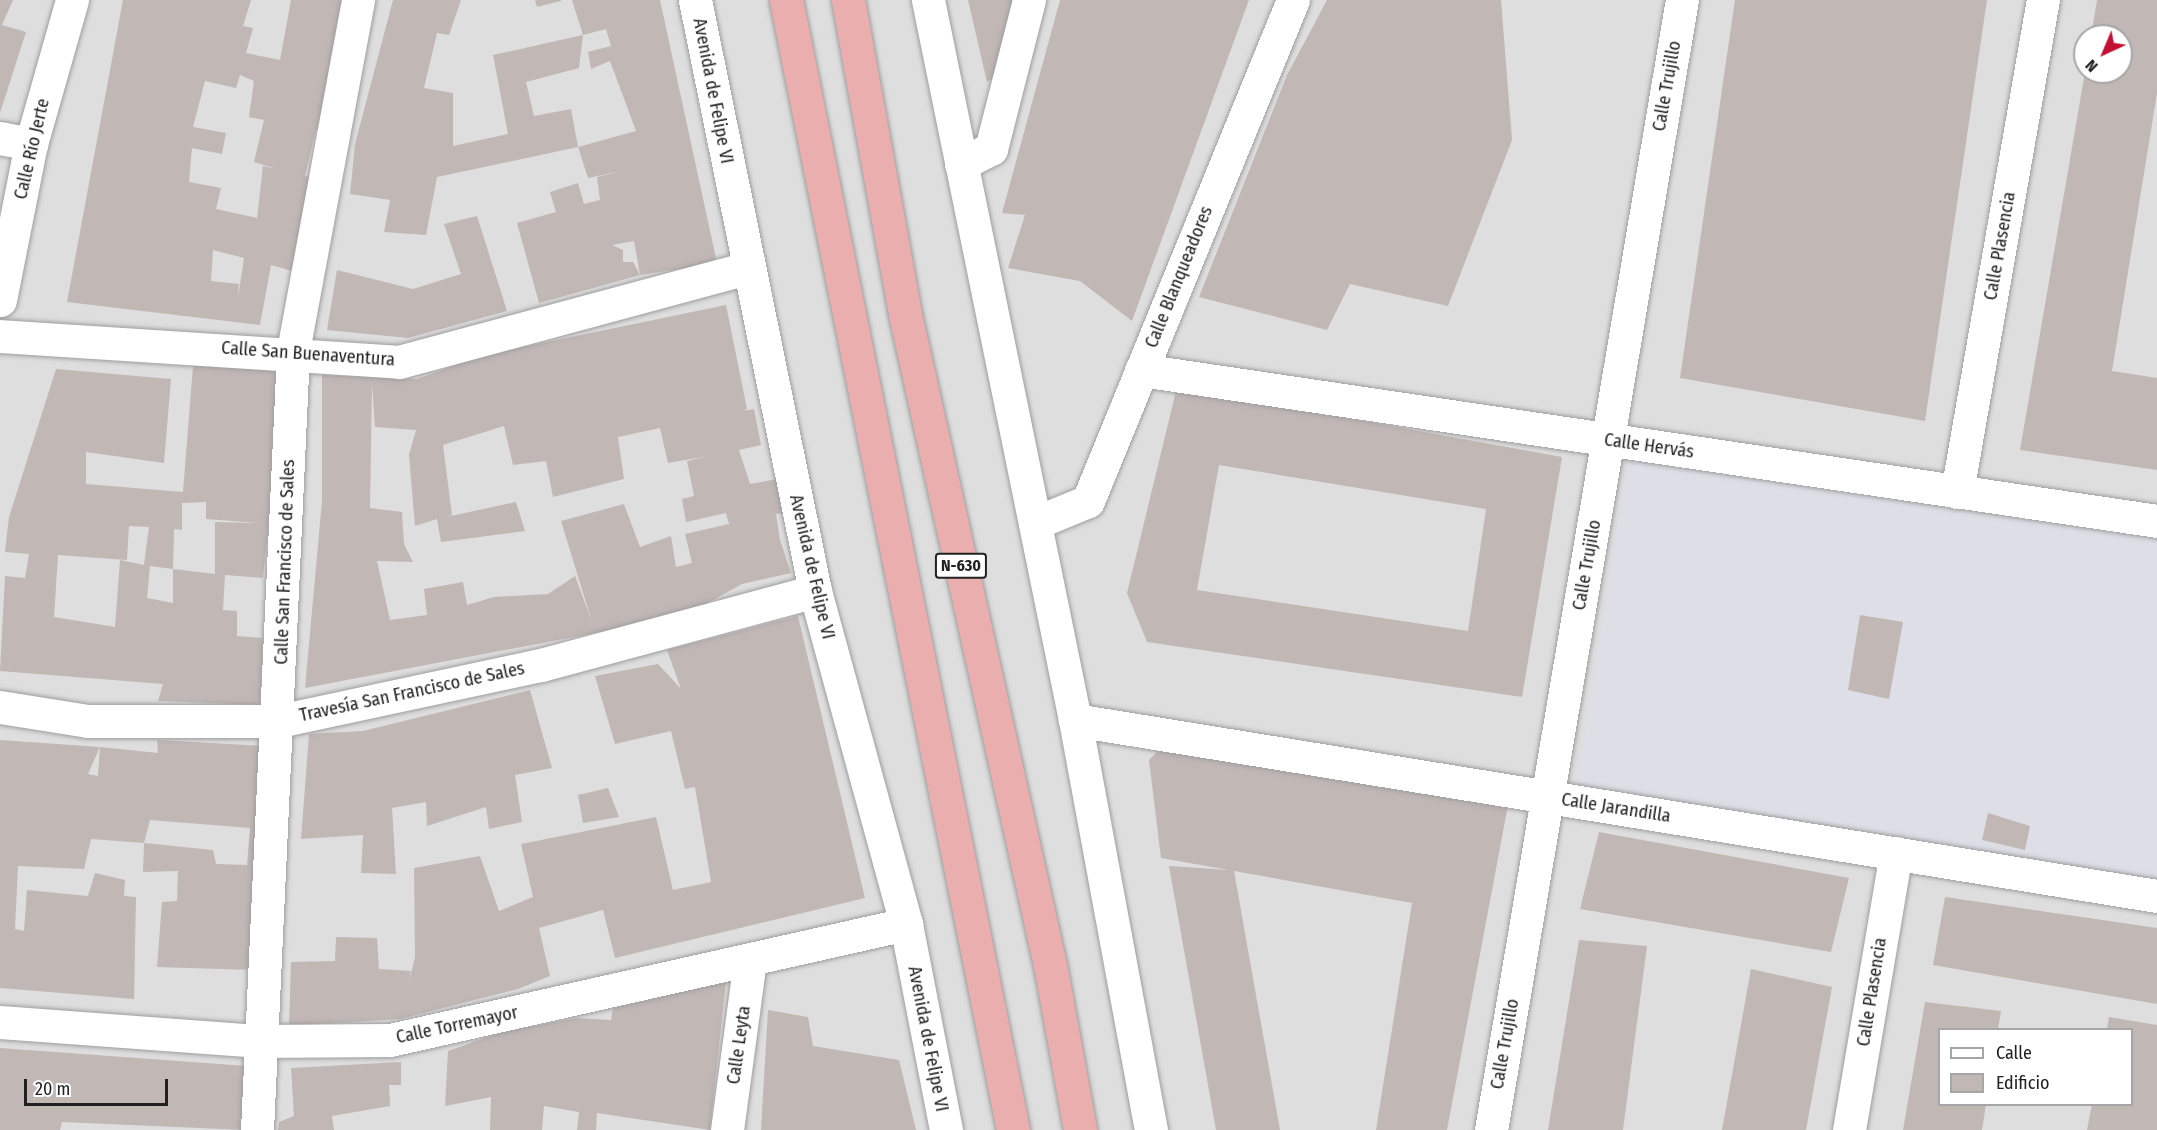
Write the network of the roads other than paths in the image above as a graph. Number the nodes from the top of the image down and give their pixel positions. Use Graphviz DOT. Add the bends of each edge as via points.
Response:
graph roads {
  1 [pos="72,0"];
  2 [pos="358,0"];
  3 [pos="695,0"];
  4 [pos="786,0"];
  5 [pos="848,0"];
  6 [pos="928,0"];
  7 [pos="1029,0"];
  8 [pos="1293,0"];
  9 [pos="1682,0"];
  10 [pos="2043,0"];
  11 [pos="15,141"];
  12 [pos="961,164"];
  13 [pos="747,267"];
  14 [pos="0,300"];
  15 [pos="0,336"];
  16 [pos="293,351"];
  17 [pos="1141,370"];
  18 [pos="1608,440"];
  19 [pos="1957,492"];
  20 [pos="2157,521"];
  21 [pos="1035,523"];
  22 [pos="815,591"];
  23 [pos="0,707"];
  24 [pos="1076,720"];
  25 [pos="279,721"];
  26 [pos="1547,797"];
  27 [pos="1896,853"];
  28 [pos="2157,896"];
  29 [pos="906,924"];
  30 [pos="750,960"];
  31 [pos="0,1022"];
  32 [pos="260,1041"];
  33 [pos="257,1130"];
  34 [pos="728,1130"];
  35 [pos="946,1130"];
  36 [pos="1013,1130"];
  37 [pos="1080,1130"];
  38 [pos="1151,1130"];
  39 [pos="1491,1130"];
  40 [pos="1849,1130"];
  1 -- 11 [label="street, Calle Río Jerte"];
  2 -- 16 [label="street, Calle San Francisco de Sales"];
  3 -- 13 [label="street, Avenida de Felipe VI"];
  4 -- 36 [label="highway"];
  5 -- 37 [label="highway, N-630" via="905,314 1051,970"];
  6 -- 12 [label="street"];
  7 -- 12 [label="street" via="991,149"];
  8 -- 17 [label="street, Calle Blanqueadores"];
  9 -- 18 [label="street, Calle Trujillo"];
  10 -- 19 [label="street, Calle Plasencia"];
  11 -- 14 [label="street, Calle Río Jerte"];
  12 -- 21 [label="street"];
  13 -- 16 [label="street, Calle San Buenaventura" via="399,362"];
  13 -- 22 [label="street, Avenida de Felipe VI"];
  15 -- 16 [label="street, Calle San Buenaventura"];
  16 -- 25 [label="street, Calle San Francisco de Sales"];
  17 -- 18 [label="street, Calle Hervás"];
  17 -- 21 [label="street, Calle Blanqueadores" via="1088,501"];
  18 -- 19 [label="street, Calle Hervás"];
  18 -- 26 [label="street, Calle Trujillo"];
  19 -- 20 [label="street, Calle Hervás"];
  21 -- 24 [label="street"];
  22 -- 25 [label="street, Travesía San Francisco de Sales" via="541,664"];
  22 -- 29 [label="street, Avenida de Felipe VI"];
  23 -- 25 [label="street, Travesía San Francisco de Sales" via="88,721"];
  24 -- 26 [label="street, Calle Jarandilla"];
  24 -- 38 [label="street"];
  25 -- 32 [label="street, Calle San Francisco de Sales"];
  26 -- 27 [label="street, Calle Jarandilla"];
  26 -- 39 [label="street, Calle Trujillo"];
  27 -- 28 [label="street, Calle Jarandilla"];
  27 -- 40 [label="street, Calle Plasencia"];
  29 -- 30 [label="street, Calle Torremayor"];
  29 -- 35 [label="street, Avenida de Felipe VI"];
  30 -- 32 [label="street, Calle Torremayor" via="390,1040"];
  30 -- 34 [label="street, Calle Leyta"];
  31 -- 32 [label="street, Calle Torremayor"];
  32 -- 33 [label="street, Calle San Francisco de Sales"];
}
